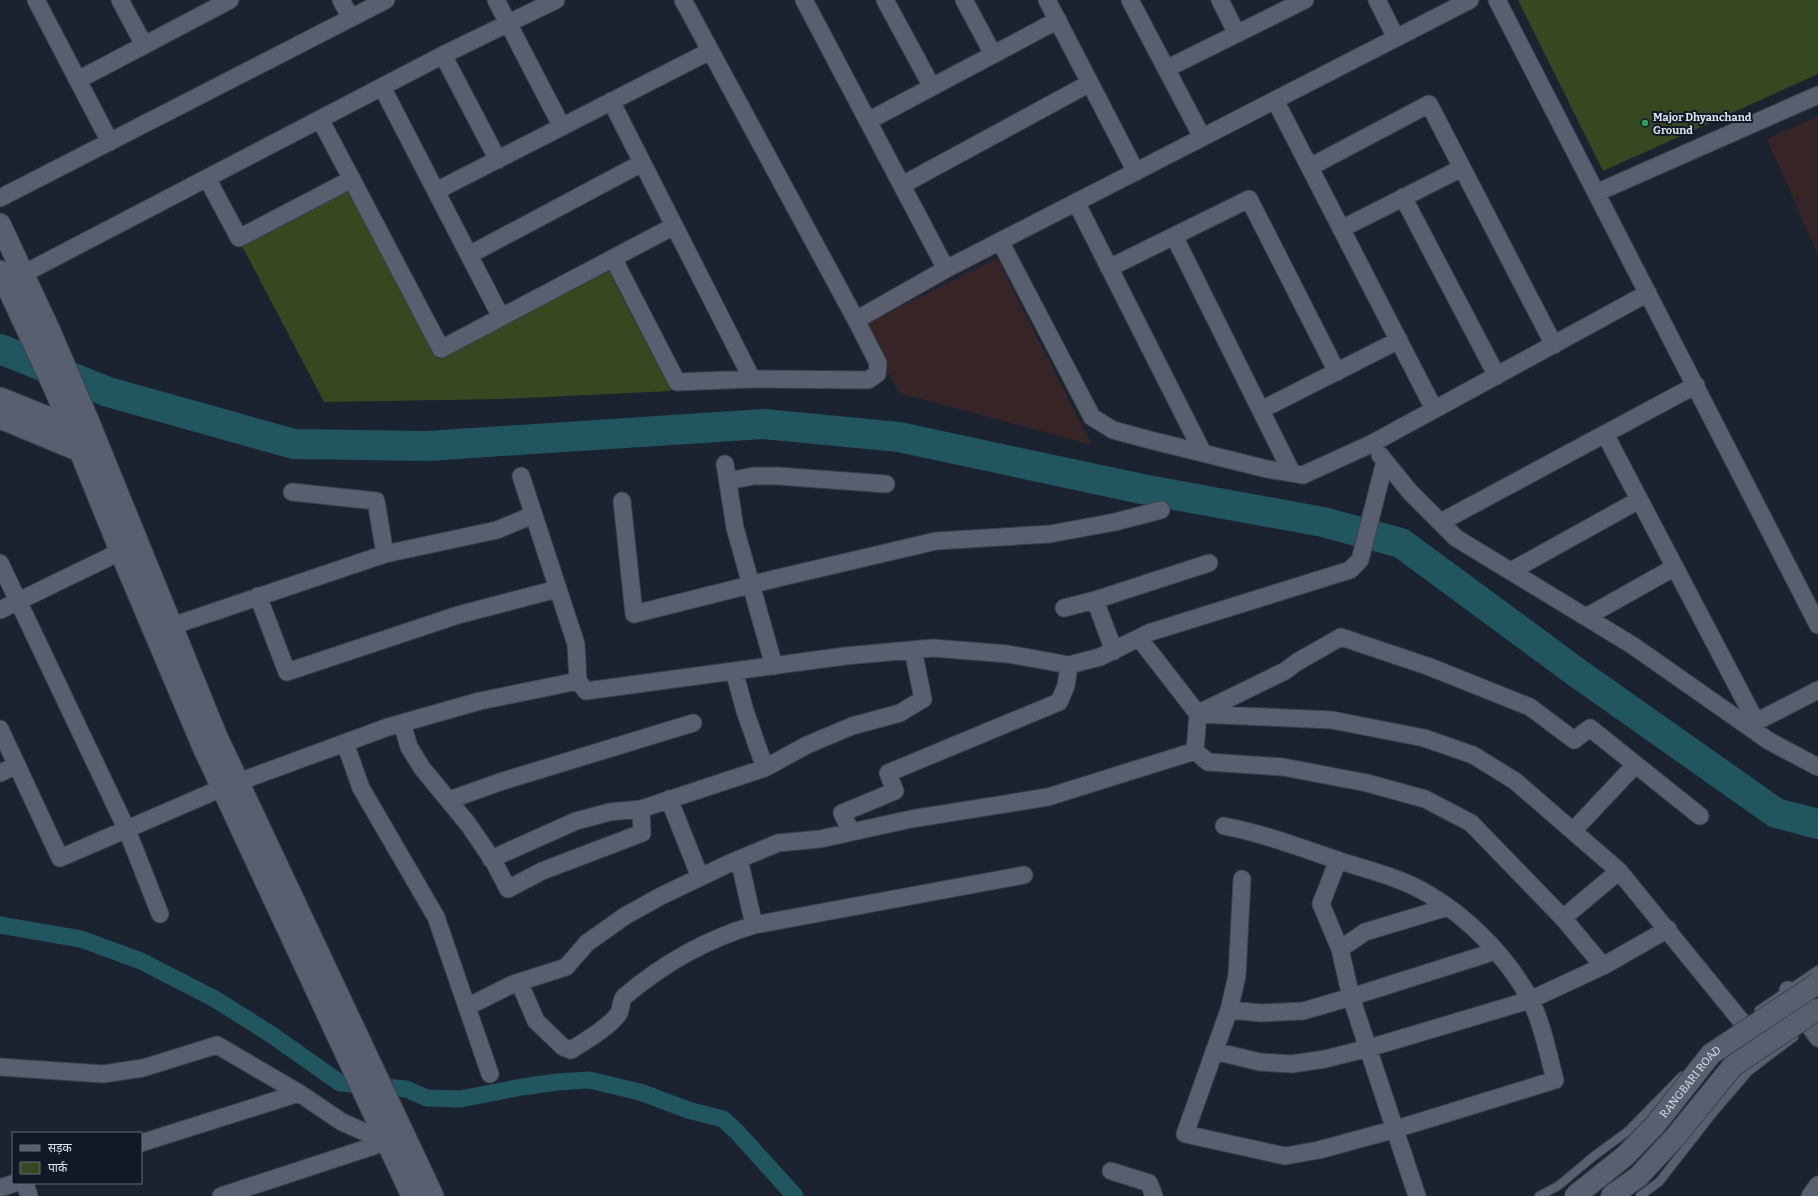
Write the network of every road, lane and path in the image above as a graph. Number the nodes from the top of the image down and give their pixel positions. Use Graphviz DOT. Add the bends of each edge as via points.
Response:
graph roads {
  1 [pos="36,0"];
  2 [pos="120,0"];
  3 [pos="230,0"];
  4 [pos="341,0"];
  5 [pos="386,0"];
  6 [pos="496,0"];
  7 [pos="556,0"];
  8 [pos="683,0"];
  9 [pos="804,0"];
  10 [pos="885,0"];
  11 [pos="964,0"];
  12 [pos="1047,0"];
  13 [pos="1130,0"];
  14 [pos="1220,0"];
  15 [pos="1305,0"];
  16 [pos="1377,0"];
  17 [pos="1470,0"];
  18 [pos="1497,0"];
  19 [pos="203,6"];
  20 [pos="351,18"];
  21 [pos="1058,20"];
  22 [pos="509,24"];
  23 [pos="1237,34"];
  24 [pos="1396,38"];
  25 [pos="144,45"];
  26 [pos="710,51"];
  27 [pos="993,54"];
  28 [pos="443,55"];
  29 [pos="1166,69"];
  30 [pos="78,80"];
  31 [pos="1090,82"];
  32 [pos="382,87"];
  33 [pos="932,87"];
  34 [pos="1818,95"];
  35 [pos="1275,100"];
  36 [pos="611,101"];
  37 [pos="320,119"];
  38 [pos="868,121"];
  39 [pos="562,127"];
  40 [pos="1202,137"];
  41 [pos="110,142"];
  42 [pos="498,160"];
  43 [pos="642,163"];
  44 [pos="1310,167"];
  45 [pos="1462,168"];
  46 [pos="1136,172"];
  47 [pos="207,178"];
  48 [pos="352,179"];
  49 [pos="902,185"];
  50 [pos="436,191"];
  51 [pos="1596,193"];
  52 [pos="1403,197"];
  53 [pos="0,198"];
  54 [pos="1076,202"];
  55 [pos="0,224"];
  56 [pos="674,226"];
  57 [pos="1341,229"];
  58 [pos="1174,236"];
  59 [pos="1000,241"];
  60 [pos="469,255"];
  61 [pos="613,258"];
  62 [pos="1109,268"];
  63 [pos="946,269"];
  64 [pos="0,271"];
  65 [pos="23,274"];
  66 [pos="1648,293"];
  67 [pos="502,317"];
  68 [pos="856,320"];
  69 [pos="1399,340"];
  70 [pos="1554,344"];
  71 [pos="1337,372"];
  72 [pos="1497,376"];
  73 [pos="752,379"];
  74 [pos="1696,385"];
  75 [pos="0,398"];
  76 [pos="1261,410"];
  77 [pos="1434,410"];
  78 [pos="0,418"];
  79 [pos="70,425"];
  80 [pos="1605,434"];
  81 [pos="88,444"];
  82 [pos="1371,444"];
  83 [pos="1203,453"];
  84 [pos="1385,461"];
  85 [pos="725,464"];
  86 [pos="1292,473"];
  87 [pos="521,476"];
  88 [pos="728,481"];
  89 [pos="886,484"];
  90 [pos="292,492"];
  91 [pos="1639,500"];
  92 [pos="622,501"];
  93 [pos="1162,510"];
  94 [pos="534,515"];
  95 [pos="1441,522"];
  96 [pos="129,547"];
  97 [pos="385,554"];
  98 [pos="0,563"];
  99 [pos="1209,563"];
  100 [pos="1675,568"];
  101 [pos="1511,571"];
  102 [pos="751,585"];
  103 [pos="557,589"];
  104 [pos="258,596"];
  105 [pos="1095,600"];
  106 [pos="17,602"];
  107 [pos="1064,608"];
  108 [pos="0,610"];
  109 [pos="1586,617"];
  110 [pos="1818,625"];
  111 [pos="172,626"];
  112 [pos="1139,638"];
  113 [pos="913,650"];
  114 [pos="1114,651"];
  115 [pos="1069,665"];
  116 [pos="774,666"];
  117 [pos="734,671"];
  118 [pos="578,681"];
  119 [pos="1818,690"];
  120 [pos="1198,714"];
  121 [pos="402,724"];
  122 [pos="693,724"];
  123 [pos="1752,724"];
  124 [pos="0,729"];
  125 [pos="345,743"];
  126 [pos="1195,751"];
  127 [pos="17,765"];
  128 [pos="1635,765"];
  129 [pos="1818,767"];
  130 [pos="765,768"];
  131 [pos="0,773"];
  132 [pos="230,786"];
  133 [pos="669,799"];
  134 [pos="449,800"];
  135 [pos="641,809"];
  136 [pos="1700,816"];
  137 [pos="1224,826"];
  138 [pos="127,830"];
  139 [pos="1573,831"];
  140 [pos="851,832"];
  141 [pos="492,859"];
  142 [pos="739,859"];
  143 [pos="1338,860"];
  144 [pos="1619,871"];
  145 [pos="1024,875"];
  146 [pos="700,877"];
  147 [pos="1242,879"];
  148 [pos="1448,907"];
  149 [pos="160,914"];
  150 [pos="1563,918"];
  151 [pos="754,925"];
  152 [pos="1668,930"];
  153 [pos="1340,949"];
  154 [pos="1496,951"];
  155 [pos="1603,966"];
  156 [pos="1818,970"];
  157 [pos="519,982"];
  158 [pos="1818,983"];
  159 [pos="1788,990"];
  160 [pos="1351,997"];
  161 [pos="1530,1000"];
  162 [pos="467,1007"];
  163 [pos="1229,1010"];
  164 [pos="1742,1022"];
  165 [pos="1816,1023"];
  166 [pos="1369,1048"];
  167 [pos="1214,1051"];
  168 [pos="0,1067"];
  169 [pos="490,1074"];
  170 [pos="299,1092"];
  171 [pos="1396,1129"];
  172 [pos="397,1134"];
  173 [pos="142,1143"];
  174 [pos="1111,1171"];
  175 [pos="12,1184"];
  176 [pos="25,1184"];
  177 [pos="1818,1185"];
  178 [pos="0,1188"];
  179 [pos="29,1196"];
  180 [pos="221,1196"];
  181 [pos="412,1196"];
  182 [pos="433,1196"];
  183 [pos="1154,1196"];
  184 [pos="1417,1196"];
  185 [pos="1539,1196"];
  186 [pos="1575,1196"];
  187 [pos="1611,1196"];
  188 [pos="1640,1196"];
  189 [pos="1810,1196"];
  1 -- 30 [label="street"];
  2 -- 25 [label="street"];
  3 -- 19 [label="street"];
  4 -- 20 [label="street"];
  5 -- 20 [label="street"];
  6 -- 22 [label="street"];
  7 -- 22 [label="street"];
  8 -- 26 [label="street"];
  9 -- 38 [label="street"];
  10 -- 33 [label="street"];
  11 -- 27 [label="street"];
  12 -- 21 [label="street"];
  13 -- 29 [label="street"];
  14 -- 23 [label="street"];
  15 -- 23 [label="street"];
  16 -- 24 [label="street"];
  17 -- 24 [label="street"];
  18 -- 51 [label="street"];
  19 -- 25 [label="street"];
  20 -- 41 [label="street"];
  21 -- 27 [label="street"];
  21 -- 31 [label="street"];
  22 -- 28 [label="street"];
  22 -- 39 [label="street"];
  23 -- 29 [label="street"];
  24 -- 35 [label="street"];
  25 -- 30 [label="street"];
  26 -- 36 [label="street"];
  26 -- 68 [label="street"];
  27 -- 33 [label="street"];
  28 -- 32 [label="street"];
  28 -- 42 [label="street"];
  29 -- 40 [label="street"];
  30 -- 41 [label="street"];
  31 -- 46 [label="street"];
  31 -- 49 [label="street"];
  32 -- 37 [label="street"];
  32 -- 50 [label="street"];
  33 -- 38 [label="street"];
  34 -- 51 [label="street"];
  35 -- 40 [label="street"];
  35 -- 44 [label="street"];
  36 -- 39 [label="street"];
  36 -- 43 [label="street"];
  37 -- 47 [label="street"];
  37 -- 48 [label="street"];
  38 -- 49 [label="street"];
  39 -- 42 [label="street"];
  40 -- 46 [label="street"];
  41 -- 53 [label="street"];
  42 -- 50 [label="street"];
  43 -- 56 [label="street"];
  43 -- 60 [label="street"];
  44 -- 45 [label="street" via="1429,104"];
  44 -- 57 [label="street"];
  45 -- 52 [label="street"];
  45 -- 70 [label="street"];
  46 -- 54 [label="street"];
  47 -- 48 [label="street" via="239,238"];
  47 -- 65 [label="street"];
  48 -- 67 [label="street" via="440,349"];
  49 -- 63 [label="street"];
  50 -- 60 [label="street"];
  51 -- 66 [label="street"];
  52 -- 57 [label="street"];
  52 -- 72 [label="street"];
  54 -- 59 [label="street"];
  54 -- 62 [label="street"];
  55 -- 65 [label="street"];
  56 -- 61 [label="street"];
  56 -- 73 [label="street"];
  57 -- 69 [label="street"];
  58 -- 62 [label="street"];
  58 -- 71 [label="street" via="1249,199"];
  58 -- 76 [label="street"];
  59 -- 63 [label="street"];
  59 -- 83 [label="street" via="1092,417 1112,430"];
  60 -- 67 [label="street"];
  61 -- 67 [label="street"];
  61 -- 73 [label="street" via="677,382"];
  62 -- 83 [label="street"];
  63 -- 68 [label="street"];
  64 -- 79 [label="street"];
  65 -- 81 [label="street" via="82,407"];
  66 -- 70 [label="street"];
  66 -- 74 [label="street"];
  68 -- 73 [label="street" via="878,363 877,374 868,380"];
  69 -- 71 [label="street"];
  69 -- 77 [label="street"];
  70 -- 72 [label="street"];
  71 -- 76 [label="street"];
  72 -- 77 [label="street"];
  74 -- 80 [label="street"];
  74 -- 110 [label="street"];
  75 -- 79 [label="street"];
  76 -- 86 [label="street"];
  77 -- 82 [label="street"];
  78 -- 81 [label="street"];
  79 -- 81 [label="street"];
  80 -- 91 [label="street"];
  80 -- 95 [label="street"];
  81 -- 96 [label="street"];
  82 -- 84 [label="street"];
  82 -- 86 [label="street" via="1303,475"];
  83 -- 86 [label="street"];
  84 -- 95 [label="street" via="1410,492"];
  84 -- 112 [label="street" via="1360,560 1350,570 1151,632"];
  85 -- 88 [label="street"];
  87 -- 94 [label="street"];
  88 -- 89 [label="street" via="754,476 778,476"];
  88 -- 102 [label="street" via="734,528"];
  90 -- 97 [label="street" via="376,501"];
  91 -- 100 [label="street"];
  91 -- 101 [label="street"];
  92 -- 102 [label="street" via="634,614"];
  93 -- 102 [label="street" via="1050,534 936,541"];
  94 -- 97 [label="street" via="497,530"];
  94 -- 103 [label="street"];
  95 -- 101 [label="street" via="1456,538"];
  96 -- 106 [label="street"];
  96 -- 111 [label="street"];
  96 -- 132 [label="street"];
  97 -- 104 [label="street"];
  98 -- 106 [label="street"];
  99 -- 105 [label="street"];
  100 -- 109 [label="street"];
  100 -- 123 [label="street"];
  101 -- 109 [label="street"];
  102 -- 116 [label="street"];
  103 -- 104 [label="street" via="458,615 287,672"];
  103 -- 118 [label="street" via="576,644"];
  104 -- 111 [label="street"];
  105 -- 107 [label="street"];
  105 -- 114 [label="street"];
  106 -- 108 [label="street"];
  106 -- 138 [label="street"];
  109 -- 123 [label="street"];
  111 -- 132 [label="street" via="217,737"];
  112 -- 114 [label="street"];
  112 -- 120 [label="street"];
  113 -- 115 [label="street" via="933,648 1008,654"];
  113 -- 116 [label="street"];
  113 -- 130 [label="street" via="923,699 900,713 852,726 807,745"];
  114 -- 115 [label="street"];
  115 -- 140 [label="street" via="1066,686 1059,702 888,773 895,791 842,813"];
  116 -- 117 [label="street"];
  117 -- 118 [label="street" via="586,691"];
  117 -- 130 [label="street"];
  118 -- 121 [label="street" via="480,701"];
  119 -- 123 [label="street"];
  120 -- 126 [label="street"];
  120 -- 128 [label="street" via="1285,671 1340,637 1430,667 1530,707 1574,740 1590,728"];
  120 -- 139 [label="street" via="1332,720 1424,738 1473,755 1515,781"];
  121 -- 125 [label="street"];
  121 -- 134 [label="street" via="409,747"];
  122 -- 134 [label="street" via="503,781"];
  123 -- 129 [label="street" via="1769,742"];
  124 -- 127 [label="street"];
  125 -- 132 [label="street"];
  125 -- 162 [label="street" via="361,788 436,917"];
  126 -- 140 [label="street" via="1048,797 911,819"];
  126 -- 150 [label="street" via="1208,762 1284,767 1367,783 1425,799 1471,823"];
  127 -- 131 [label="street"];
  127 -- 138 [label="street" via="60,858"];
  128 -- 136 [label="street"];
  128 -- 139 [label="street"];
  130 -- 133 [label="street"];
  132 -- 138 [label="street"];
  132 -- 172 [label="street" via="366,1056"];
  132 -- 172 [label="street" via="372,1109"];
  133 -- 135 [label="street"];
  133 -- 146 [label="street"];
  134 -- 141 [label="street"];
  135 -- 141 [label="street" via="610,812 576,821"];
  135 -- 141 [label="street" via="642,833 542,871 508,889"];
  137 -- 143 [label="street" via="1256,832"];
  138 -- 149 [label="street"];
  139 -- 144 [label="street"];
  140 -- 142 [label="street" via="778,843"];
  142 -- 146 [label="street"];
  142 -- 151 [label="street"];
  143 -- 148 [label="street" via="1401,881 1427,893"];
  143 -- 153 [label="street" via="1321,904"];
  144 -- 150 [label="street"];
  144 -- 152 [label="street"];
  145 -- 151 [label="street"];
  146 -- 157 [label="street" via="625,916 587,943 566,967"];
  147 -- 163 [label="street" via="1237,976"];
  148 -- 153 [label="street" via="1365,932"];
  148 -- 154 [label="street"];
  150 -- 155 [label="street"];
  151 -- 157 [label="street" via="730,932 666,964 623,998 619,1013 600,1031 571,1050 563,1047 536,1021"];
  152 -- 155 [label="street"];
  152 -- 164 [label="street"];
  153 -- 160 [label="street"];
  154 -- 160 [label="street"];
  154 -- 161 [label="street"];
  155 -- 161 [label="street"];
  156 -- 159 [label="lane"];
  157 -- 162 [label="street"];
  158 -- 186 [label="street, RANGBARI ROAD, bridge" via="1711,1054 1650,1130 1625,1156"];
  159 -- 164 [label="lane"];
  159 -- 165 [label="street"];
  160 -- 163 [label="street" via="1303,1010 1261,1013"];
  160 -- 166 [label="street"];
  161 -- 166 [label="street"];
  161 -- 171 [label="street" via="1546,1043 1555,1080"];
  162 -- 169 [label="street"];
  163 -- 167 [label="street"];
  164 -- 185 [label="lane" via="1706,1051 1628,1130 1558,1186"];
  165 -- 187 [label="street, RANGBARI ROAD, bridge" via="1733,1066 1676,1136 1638,1177"];
  165 -- 188 [label="lane" via="1749,1071 1659,1182"];
  166 -- 167 [label="street" via="1292,1064 1260,1062"];
  166 -- 171 [label="street"];
  167 -- 171 [label="street" via="1185,1134 1285,1156 1319,1150"];
  168 -- 170 [label="street" via="103,1074 143,1068 218,1045"];
  170 -- 172 [label="street" via="342,1122"];
  170 -- 173 [label="street"];
  171 -- 184 [label="street"];
  172 -- 180 [label="street"];
  172 -- 181 [label="street"];
  172 -- 182 [label="street"];
  174 -- 183 [label="street" via="1149,1182"];
  175 -- 178 [label="street"];
  176 -- 179 [label="street"];
  177 -- 189 [label="street"];
}
